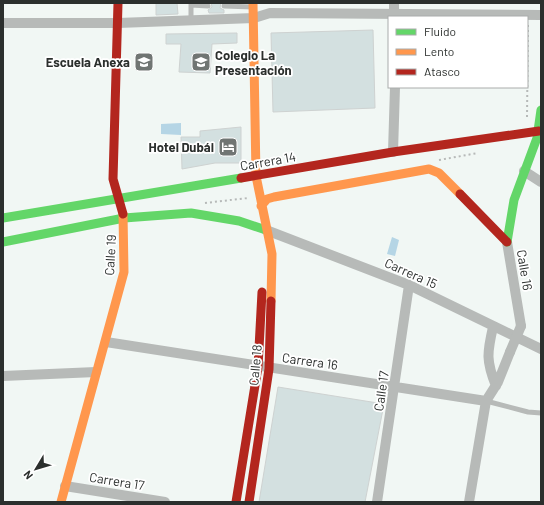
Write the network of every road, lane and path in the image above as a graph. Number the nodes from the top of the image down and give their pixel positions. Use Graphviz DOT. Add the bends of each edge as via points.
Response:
graph roads {
  1 [pos="118,3"];
  2 [pos="394,3"];
  3 [pos="191,4"];
  4 [pos="236,4"];
  5 [pos="253,5"];
  6 [pos="208,6"];
  7 [pos="224,6"];
  8 [pos="541,14"];
  9 [pos="394,16"];
  10 [pos="254,18"];
  11 [pos="191,20"];
  12 [pos="3,23"];
  13 [pos="118,23"];
  14 [pos="395,88"];
  15 [pos="527,88"];
  16 [pos="541,110"];
  17 [pos="527,124"];
  18 [pos="539,131"];
  19 [pos="393,152"];
  20 [pos="524,171"];
  21 [pos="256,176"];
  22 [pos="541,182"];
  23 [pos="120,200"];
  24 [pos="261,206"];
  25 [pos="3,218"];
  26 [pos="124,218"];
  27 [pos="266,230"];
  28 [pos="3,242"];
  29 [pos="507,242"];
  30 [pos="409,284"];
  31 [pos="493,327"];
  32 [pos="106,342"];
  33 [pos="541,349"];
  34 [pos="258,367"];
  35 [pos="269,369"];
  36 [pos="96,372"];
  37 [pos="3,376"];
  38 [pos="496,386"];
  39 [pos="396,387"];
  40 [pos="486,401"];
  41 [pos="541,413"];
  42 [pos="65,486"];
  43 [pos="132,499"];
  44 [pos="61,502"];
  45 [pos="165,502"];
  46 [pos="236,502"];
  47 [pos="249,502"];
  48 [pos="377,502"];
  49 [pos="469,502"];
  1 -- 13 [label="street, Calle 19"];
  2 -- 9 [label="street"];
  3 -- 6 [label="lane"];
  3 -- 11 [label="lane"];
  4 -- 5 [label="lane"];
  4 -- 7 [label="lane"];
  5 -- 10 [label="street, Calle 18"];
  8 -- 9 [label="street"];
  9 -- 10 [label="street" via="270,13"];
  10 -- 11 [label="street"];
  10 -- 21 [label="street, Calle 18"];
  11 -- 13 [label="street"];
  12 -- 13 [label="street"];
  13 -- 23 [label="street, Calle 19" via="113,179"];
  14 -- 19 [label="street"];
  15 -- 17 [label="path"];
  16 -- 18 [label="street, Calle 16"];
  18 -- 19 [label="street, Carrera 14"];
  18 -- 20 [label="street, Calle 16"];
  19 -- 21 [label="street, Carrera 14"];
  20 -- 22 [label="street"];
  20 -- 29 [label="street, Calle 16" via="514,200"];
  21 -- 23 [label="street, Carrera 14"];
  21 -- 24 [label="street, Calle 18"];
  23 -- 25 [label="street, Carrera 14"];
  23 -- 26 [label="street, Calle 19"];
  24 -- 27 [label="street, Calle 18"];
  24 -- 29 [label="street" via="267,199 274,197 429,169 439,173"];
  26 -- 27 [label="street" via="191,213 239,221"];
  26 -- 28 [label="street"];
  26 -- 32 [label="street, Calle 19" via="124,272"];
  27 -- 30 [label="street, Carrera 15"];
  27 -- 34 [label="street, Calle 18"];
  27 -- 35 [label="street, Calle 18" via="272,254"];
  29 -- 38 [label="street, Calle 16, bridge" via="521,326"];
  30 -- 31 [label="street, Carrera 15"];
  30 -- 39 [label="street, Calle 17"];
  31 -- 33 [label="street, Carrera 15"];
  31 -- 38 [label="street" via="488,366"];
  32 -- 34 [label="street, Carrera 16"];
  32 -- 36 [label="street, Calle 19"];
  34 -- 35 [label="street, Carrera 16"];
  34 -- 46 [label="street, Calle 18"];
  35 -- 39 [label="street, Carrera 16"];
  35 -- 47 [label="street, Calle 18"];
  36 -- 37 [label="street"];
  36 -- 42 [label="street, Calle 19"];
  38 -- 40 [label="street, Calle 16"];
  39 -- 40 [label="street, Carrera 16"];
  39 -- 48 [label="street, Calle 17"];
  40 -- 41 [label="lane"];
  40 -- 49 [label="street, Calle 16"];
  42 -- 43 [label="street, Carrera 17"];
  42 -- 44 [label="street, Calle 19"];
  43 -- 45 [label="street, Carrera 17"];
}
